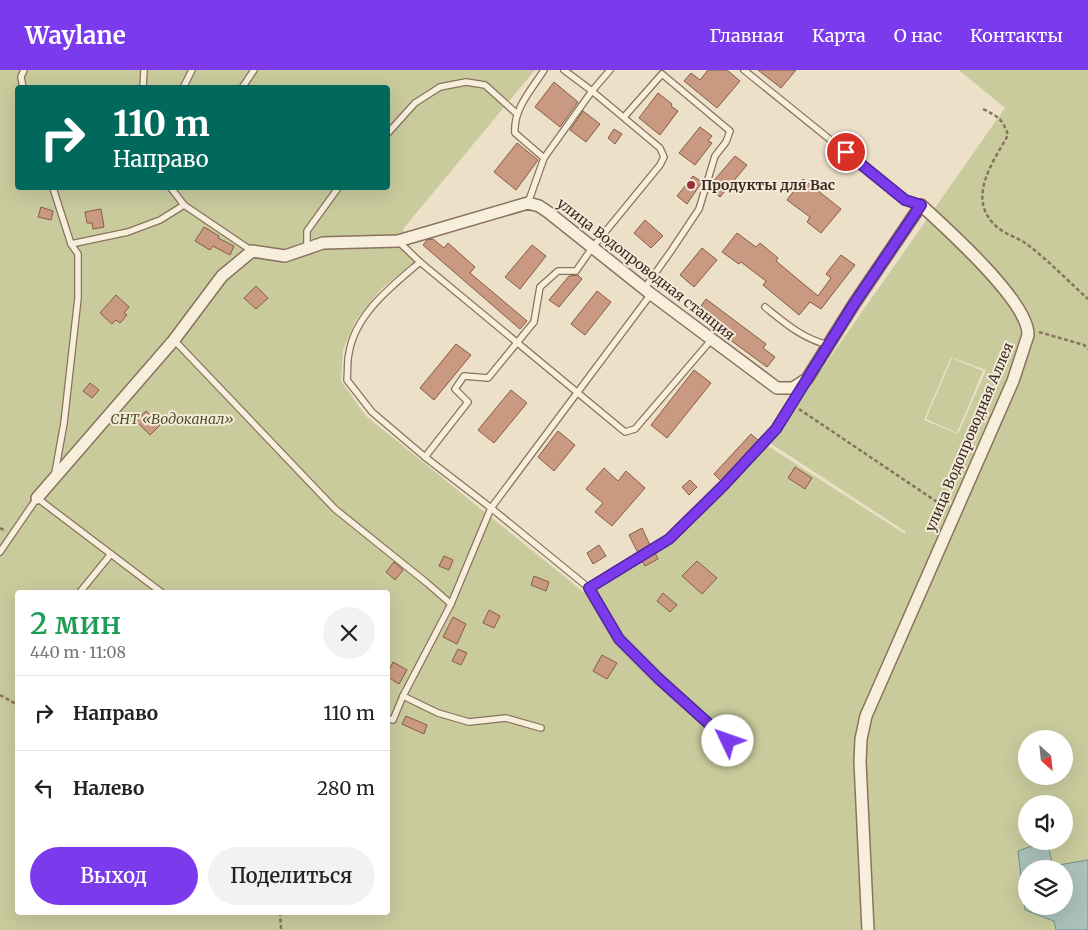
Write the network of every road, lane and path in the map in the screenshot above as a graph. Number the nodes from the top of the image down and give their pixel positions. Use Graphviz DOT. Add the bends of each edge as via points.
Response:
graph roads {
  1 [pos="24,70"];
  2 [pos="144,70"];
  3 [pos="192,70"];
  4 [pos="254,70"];
  5 [pos="544,70"];
  6 [pos="564,70"];
  7 [pos="610,70"];
  8 [pos="744,70"];
  9 [pos="22,85"];
  10 [pos="143,85"];
  11 [pos="184,85"];
  12 [pos="244,85"];
  13 [pos="592,91"];
  14 [pos="983,109"];
  15 [pos="516,113"];
  16 [pos="624,117"];
  17 [pos="390,131"];
  18 [pos="544,158"];
  19 [pos="54,190"];
  20 [pos="174,190"];
  21 [pos="337,190"];
  22 [pos="528,203"];
  23 [pos="184,205"];
  24 [pos="921,205"];
  25 [pos="398,241"];
  26 [pos="71,244"];
  27 [pos="307,248"];
  28 [pos="592,248"];
  29 [pos="252,251"];
  30 [pos="420,262"];
  31 [pos="647,291"];
  32 [pos="1088,299"];
  33 [pos="765,307"];
  34 [pos="1028,328"];
  35 [pos="712,339"];
  36 [pos="174,340"];
  37 [pos="518,343"];
  38 [pos="829,345"];
  39 [pos="1088,349"];
  40 [pos="807,379"];
  41 [pos="579,392"];
  42 [pos="791,404"];
  43 [pos="425,457"];
  44 [pos="54,479"];
  45 [pos="37,498"];
  46 [pos="491,508"];
  47 [pos="954,513"];
  48 [pos="0,552"];
  49 [pos="111,554"];
  50 [pos="589,588"];
  51 [pos="82,590"];
  52 [pos="158,590"];
  53 [pos="450,604"];
  54 [pos="0,695"];
  55 [pos="403,696"];
  56 [pos="15,703"];
  57 [pos="390,719"];
  58 [pos="541,728"];
  59 [pos="728,741"];
  60 [pos="280,915"];
  61 [pos="282,930"];
  62 [pos="868,930"];
  1 -- 9 [label="lane"];
  2 -- 10 [label="lane"];
  3 -- 11 [label="lane"];
  4 -- 12 [label="lane"];
  5 -- 15 [label="lane"];
  6 -- 13 [label="lane"];
  7 -- 13 [label="lane"];
  8 -- 24 [label="lane" via="905,200"];
  13 -- 16 [label="lane"];
  13 -- 18 [label="lane"];
  14 -- 32 [label="path" via="1004,123 1008,135 981,191 990,220 1027,244"];
  15 -- 17 [label="lane" via="485,86 466,82 440,87 415,103"];
  15 -- 18 [label="lane" via="515,133"];
  16 -- 28 [label="lane" via="660,148 664,156"];
  16 -- 31 [label="lane" via="662,74 730,131 715,156 699,209"];
  18 -- 22 [label="lane"];
  19 -- 26 [label="lane"];
  20 -- 23 [label="lane"];
  21 -- 27 [label="lane" via="307,231"];
  22 -- 25 [label="street"];
  22 -- 28 [label="street, улица Водопроводная станция" via="548,212"];
  23 -- 26 [label="lane" via="160,220 128,232"];
  23 -- 29 [label="lane"];
  24 -- 34 [label="street" via="964,245 1011,298 1023,314"];
  24 -- 38 [label="street"];
  25 -- 27 [label="street" via="323,243"];
  25 -- 30 [label="lane"];
  26 -- 44 [label="lane" via="78,254 78,298 64,423"];
  27 -- 29 [label="street" via="285,256"];
  28 -- 31 [label="street, улица Водопроводная станция"];
  28 -- 37 [label="lane" via="576,271 558,271 540,287 534,322"];
  29 -- 36 [label="street" via="222,276"];
  30 -- 37 [label="lane"];
  30 -- 43 [label="lane" via="383,294 358,326 349,352 347,380 372,412"];
  31 -- 35 [label="street, улица Водопроводная станция"];
  31 -- 41 [label="lane"];
  33 -- 38 [label="lane" via="802,335"];
  34 -- 39 [label="path"];
  34 -- 47 [label="street, улица Водопроводная Аллея" via="1013,381"];
  35 -- 40 [label="street, улица Водопроводная станция" via="777,388 793,388"];
  35 -- 41 [label="lane" via="635,429 625,432"];
  36 -- 44 [label="street"];
  36 -- 53 [label="lane" via="334,508"];
  37 -- 41 [label="lane"];
  37 -- 43 [label="lane" via="488,378 464,376 455,389 468,402"];
  38 -- 40 [label="street"];
  40 -- 42 [label="lane"];
  41 -- 46 [label="lane"];
  42 -- 47 [label="path"];
  42 -- 50 [label="lane" via="776,429 669,539"];
  43 -- 46 [label="lane"];
  44 -- 45 [label="street"];
  45 -- 48 [label="lane"];
  45 -- 49 [label="lane"];
  46 -- 50 [label="lane"];
  46 -- 53 [label="lane"];
  47 -- 62 [label="street, улица Водопроводная Аллея" via="866,716 861,739"];
  49 -- 51 [label="lane"];
  49 -- 52 [label="lane"];
  50 -- 59 [label="lane" via="619,639"];
  53 -- 55 [label="lane"];
  54 -- 56 [label="path"];
  55 -- 57 [label="lane" via="393,720"];
  55 -- 58 [label="lane" via="438,713 469,722 506,718"];
  60 -- 61 [label="path"];
}
